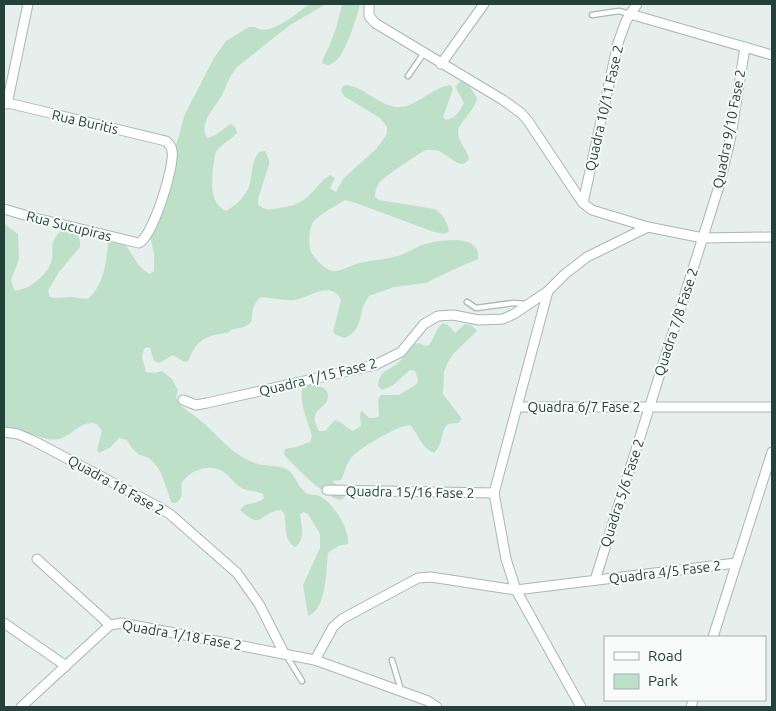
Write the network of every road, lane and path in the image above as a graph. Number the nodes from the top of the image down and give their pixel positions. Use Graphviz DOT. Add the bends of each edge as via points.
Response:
graph roads {
  1 [pos="28,4"];
  2 [pos="484,4"];
  3 [pos="637,4"];
  4 [pos="369,8"];
  5 [pos="630,14"];
  6 [pos="592,15"];
  7 [pos="745,47"];
  8 [pos="424,53"];
  9 [pos="772,54"];
  10 [pos="441,64"];
  11 [pos="408,76"];
  12 [pos="5,103"];
  13 [pos="583,203"];
  14 [pos="4,209"];
  15 [pos="648,227"];
  16 [pos="772,237"];
  17 [pos="703,238"];
  18 [pos="134,242"];
  19 [pos="548,291"];
  20 [pos="467,302"];
  21 [pos="528,304"];
  22 [pos="183,400"];
  23 [pos="518,407"];
  24 [pos="650,407"];
  25 [pos="772,407"];
  26 [pos="4,432"];
  27 [pos="772,452"];
  28 [pos="327,490"];
  29 [pos="494,493"];
  30 [pos="37,559"];
  31 [pos="736,563"];
  32 [pos="594,580"];
  33 [pos="516,590"];
  34 [pos="4,623"];
  35 [pos="110,625"];
  36 [pos="713,636"];
  37 [pos="284,653"];
  38 [pos="316,660"];
  39 [pos="392,660"];
  40 [pos="66,666"];
  41 [pos="302,681"];
  42 [pos="401,691"];
  43 [pos="20,707"];
  44 [pos="436,707"];
  45 [pos="581,707"];
  1 -- 12 [label="street"];
  2 -- 10 [label="street"];
  3 -- 5 [label="street, Quadra 10/11 Fase 2"];
  4 -- 8 [label="street" via="370,18 375,23"];
  5 -- 6 [label="lane" via="619,10"];
  5 -- 7 [label="street"];
  5 -- 13 [label="street, Quadra 10/11 Fase 2" via="618,43"];
  7 -- 9 [label="street"];
  7 -- 17 [label="street, Quadra 9/10 Fase 2" via="726,158"];
  8 -- 10 [label="street"];
  8 -- 11 [label="lane"];
  10 -- 13 [label="street" via="521,113"];
  12 -- 18 [label="street, Rua Buritis" via="166,141 170,145 173,152 155,221 146,238 139,243"];
  13 -- 15 [label="street" via="597,212"];
  14 -- 18 [label="street, Rua Sucupiras"];
  15 -- 17 [label="street"];
  15 -- 19 [label="street, Quadra 1/15 Fase 2" via="587,257"];
  16 -- 17 [label="street"];
  17 -- 24 [label="street, Quadra 7/8 Fase 2"];
  19 -- 21 [label="street, Quadra 1/15 Fase 2"];
  19 -- 23 [label="street"];
  20 -- 21 [label="lane" via="476,308 513,302"];
  21 -- 22 [label="street, Quadra 1/15 Fase 2" via="514,314 492,321 445,315 434,317 401,352 374,365 198,405"];
  23 -- 24 [label="street, Quadra 6/7 Fase 2"];
  23 -- 29 [label="street"];
  24 -- 25 [label="street, Quadra 6/7 Fase 2"];
  24 -- 32 [label="street, Quadra 5/6 Fase 2"];
  26 -- 37 [label="street, Quadra 18 Fase 2" via="34,441 171,515 242,579"];
  27 -- 31 [label="street"];
  28 -- 29 [label="street, Quadra 15/16 Fase 2"];
  29 -- 33 [label="street" via="506,558"];
  30 -- 35 [label="street"];
  31 -- 32 [label="street, Quadra 4/5 Fase 2"];
  31 -- 36 [label="street"];
  32 -- 33 [label="street, Quadra 4/5 Fase 2"];
  33 -- 38 [label="street, Quadra 4/5 Fase 2" via="418,578 342,619 333,627"];
  33 -- 45 [label="street"];
  34 -- 40 [label="street"];
  35 -- 37 [label="street, Quadra 1/18 Fase 2" via="122,623"];
  35 -- 40 [label="street, Quadra 1/18 Fase 2"];
  37 -- 38 [label="street, Quadra 1/18 Fase 2"];
  37 -- 41 [label="lane"];
  38 -- 42 [label="street, Quadra 1/18 Fase 2"];
  39 -- 42 [label="lane"];
  40 -- 43 [label="street, Quadra 1/18 Fase 2"];
  42 -- 44 [label="street, Quadra 1/18 Fase 2"];
}
